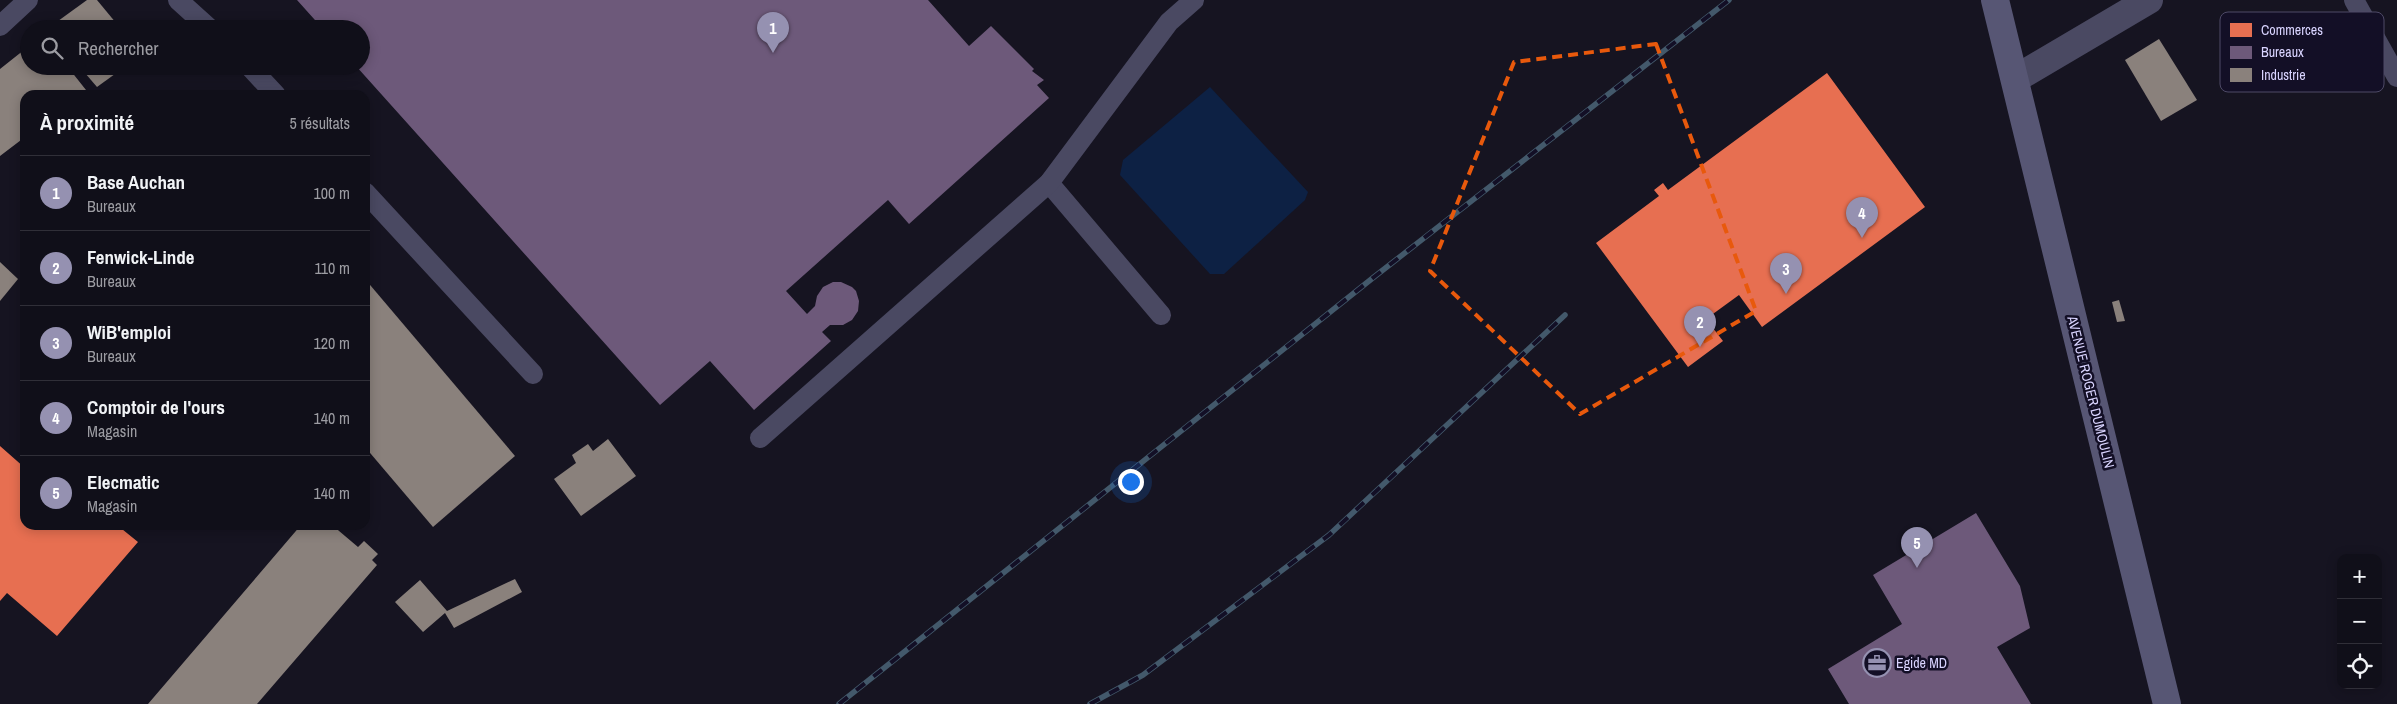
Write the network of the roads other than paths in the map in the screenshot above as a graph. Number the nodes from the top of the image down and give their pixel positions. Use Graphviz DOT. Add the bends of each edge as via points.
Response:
graph roads {
  1 [pos="28,0"];
  2 [pos="178,0"];
  3 [pos="1194,0"];
  4 [pos="1995,0"];
  5 [pos="2149,0"];
  6 [pos="2354,0"];
  7 [pos="2361,12"];
  8 [pos="200,20"];
  9 [pos="0,26"];
  10 [pos="2384,54"];
  11 [pos="257,75"];
  12 [pos="2397,77"];
  13 [pos="2015,79"];
  14 [pos="271,90"];
  15 [pos="1049,183"];
  16 [pos="370,197"];
  17 [pos="1161,315"];
  18 [pos="533,374"];
  19 [pos="760,438"];
  20 [pos="2167,704"];
  1 -- 9 [label="lane"];
  2 -- 8 [label="lane"];
  3 -- 15 [label="lane" via="1169,22"];
  4 -- 13 [label="main road, AVENUE ROGER DUMOULIN"];
  5 -- 13 [label="street"];
  6 -- 7 [label="lane"];
  10 -- 12 [label="lane"];
  11 -- 14 [label="lane"];
  13 -- 20 [label="main road, AVENUE ROGER DUMOULIN"];
  15 -- 17 [label="lane"];
  15 -- 19 [label="lane"];
  16 -- 18 [label="lane"];
}
